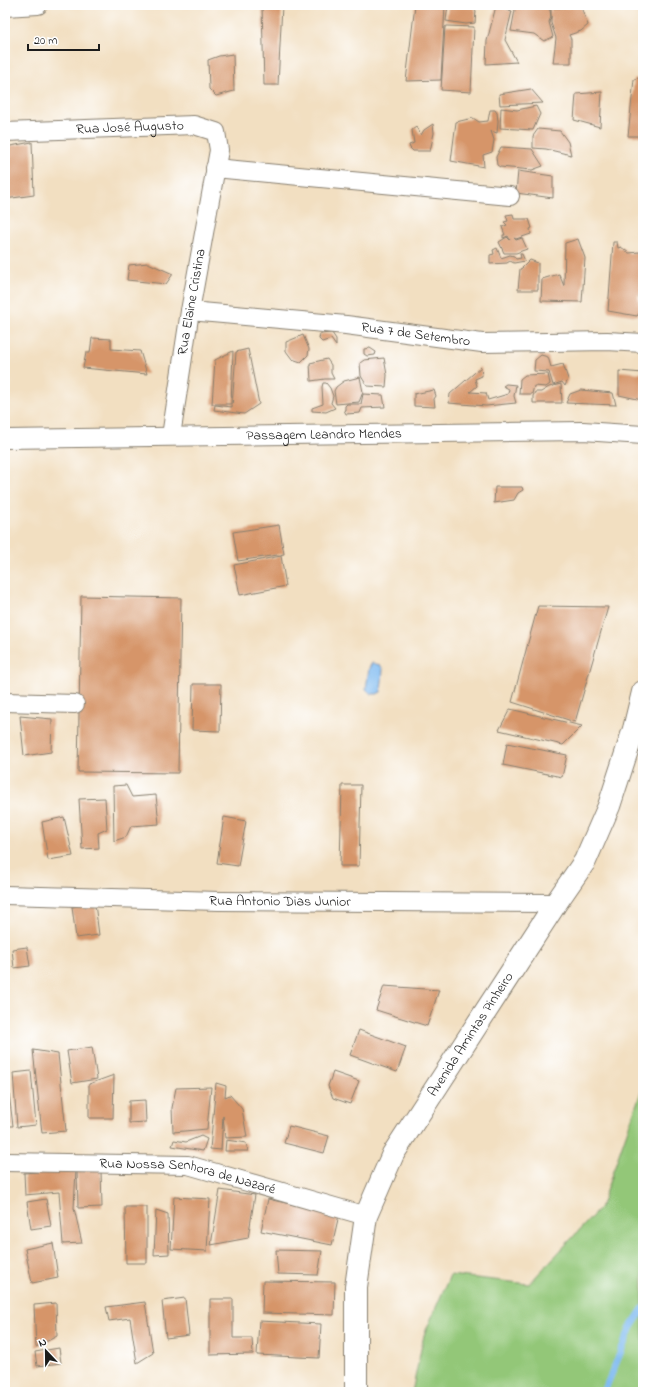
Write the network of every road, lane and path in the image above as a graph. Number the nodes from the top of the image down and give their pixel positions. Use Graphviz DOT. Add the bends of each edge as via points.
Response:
graph roads {
  1 [pos="38,5"];
  2 [pos="5,7"];
  3 [pos="5,132"];
  4 [pos="215,168"];
  5 [pos="510,196"];
  6 [pos="190,311"];
  7 [pos="643,343"];
  8 [pos="643,435"];
  9 [pos="171,436"];
  10 [pos="5,438"];
  11 [pos="643,692"];
  12 [pos="5,702"];
  13 [pos="75,704"];
  14 [pos="5,895"];
  15 [pos="556,903"];
  16 [pos="5,1162"];
  17 [pos="366,1216"];
  18 [pos="356,1392"];
  1 -- 2 [label="street"];
  3 -- 4 [label="street, Rua José Augusto" via="194,125 216,132 218,150"];
  4 -- 5 [label="street"];
  4 -- 6 [label="street, Rua Elaine Cristina"];
  6 -- 7 [label="street, Rua 7 de Setembro" via="346,325 482,343"];
  6 -- 9 [label="street, Rua Elaine Cristina"];
  8 -- 9 [label="street, Passagem Leandro Mendes" via="583,431"];
  9 -- 10 [label="street, Passagem Leandro Mendes"];
  11 -- 15 [label="street, Avenida Amintas Pinheiro" via="609,806 585,861"];
  12 -- 13 [label="street"];
  14 -- 15 [label="street, Rua Antonio Dias Junior" via="218,901"];
  15 -- 17 [label="street, Avenida Amintas Pinheiro" via="393,1154"];
  16 -- 17 [label="street, Rua Nossa Senhora de Nazaré" via="188,1165"];
  17 -- 18 [label="street, Avenida Amintas Pinheiro" via="356,1287"];
}
